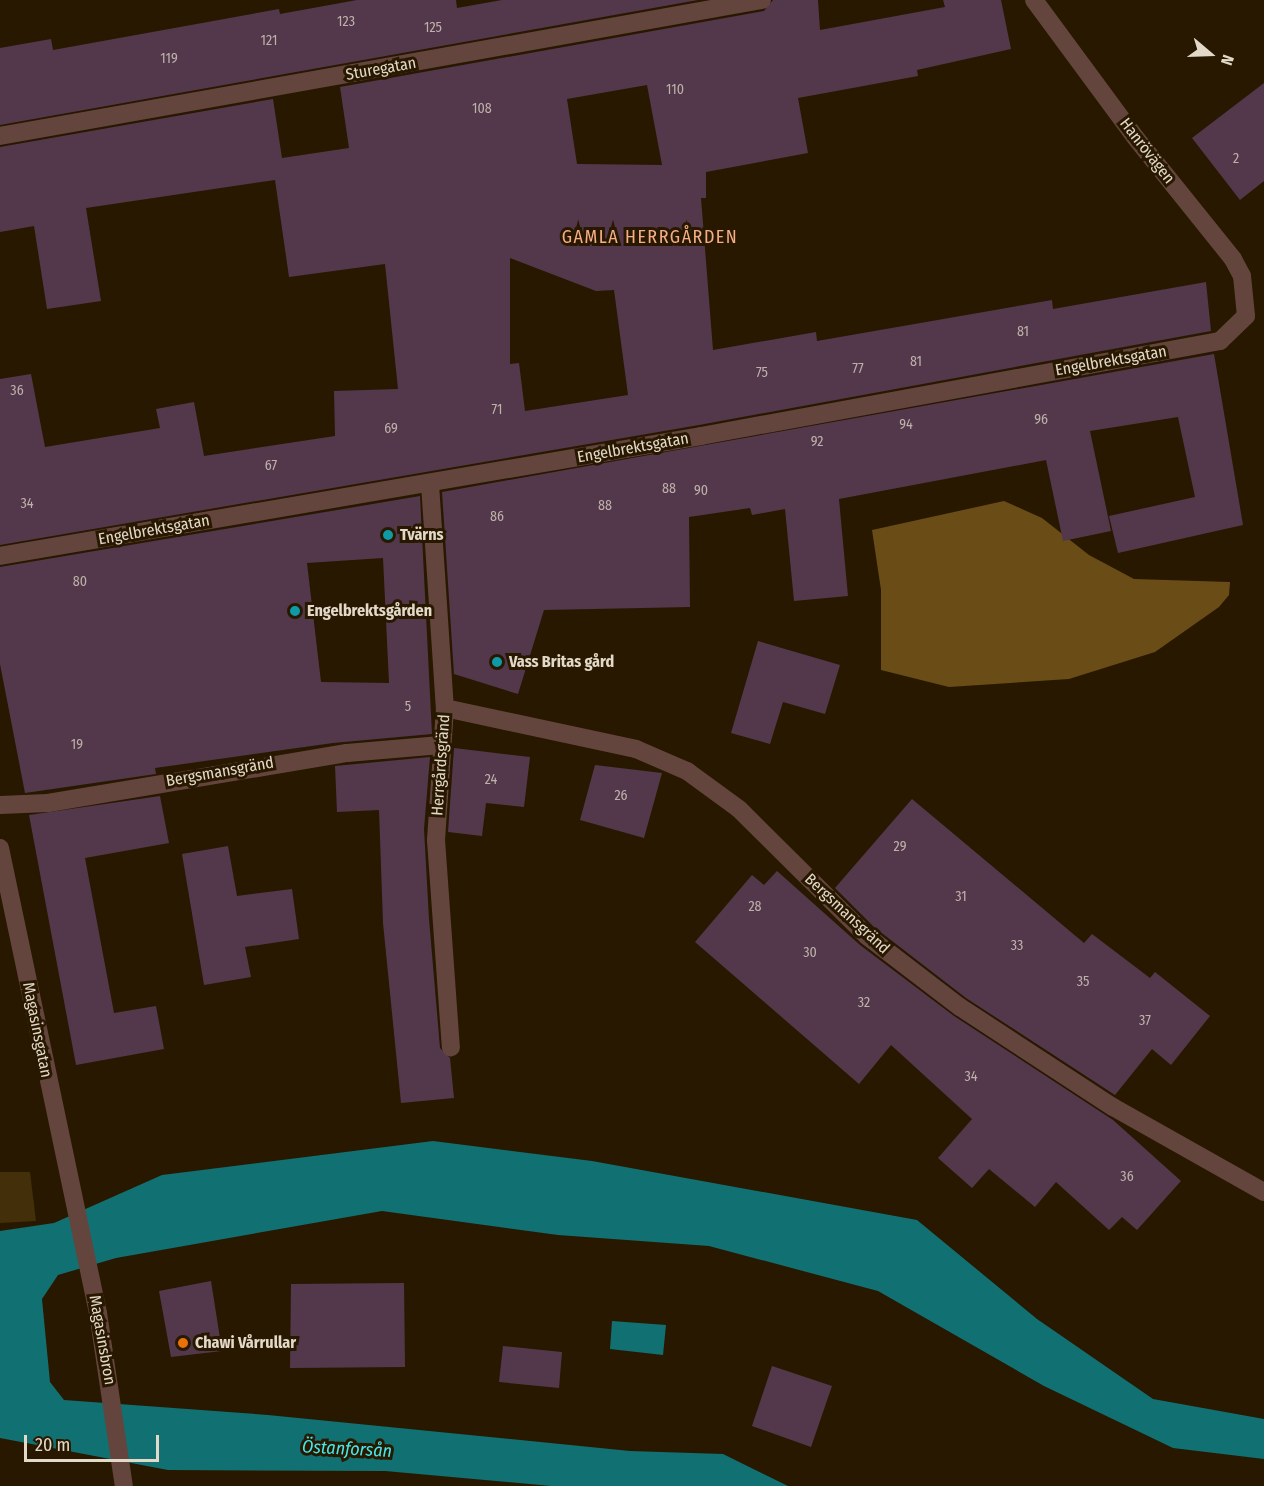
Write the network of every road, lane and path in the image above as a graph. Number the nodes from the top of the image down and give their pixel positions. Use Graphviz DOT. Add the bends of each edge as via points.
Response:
graph roads {
  1 [pos="762,0"];
  2 [pos="1034,0"];
  3 [pos="0,136"];
  4 [pos="1246,307"];
  5 [pos="430,484"];
  6 [pos="0,556"];
  7 [pos="445,708"];
  8 [pos="441,745"];
  9 [pos="0,805"];
  10 [pos="0,848"];
  11 [pos="7,914"];
  12 [pos="451,1047"];
  13 [pos="1264,1192"];
  14 [pos="75,1212"];
  15 [pos="123,1478"];
  1 -- 3 [label="street, Sturegatan"];
  2 -- 4 [label="street, Hanrövägen" via="1135,137 1233,259 1242,276"];
  4 -- 5 [label="street, Engelbrektsgatan" via="1246,316 1220,341"];
  5 -- 6 [label="street, Engelbrektsgatan"];
  5 -- 7 [label="street, Herrgårdsgränd"];
  7 -- 8 [label="street, Herrgårdsgränd"];
  7 -- 13 [label="street, Bergsmansgränd" via="636,749 687,771 739,809 867,936 960,1007 1113,1107"];
  8 -- 9 [label="street, Bergsmansgränd" via="347,753 48,802"];
  8 -- 12 [label="street, Herrgårdsgränd" via="436,840"];
  10 -- 11 [label="street, Magasinsgatan"];
  11 -- 14 [label="street, Magasinsgatan"];
  14 -- 15 [label="street, Magasinsbron" via="92,1281"];
}
